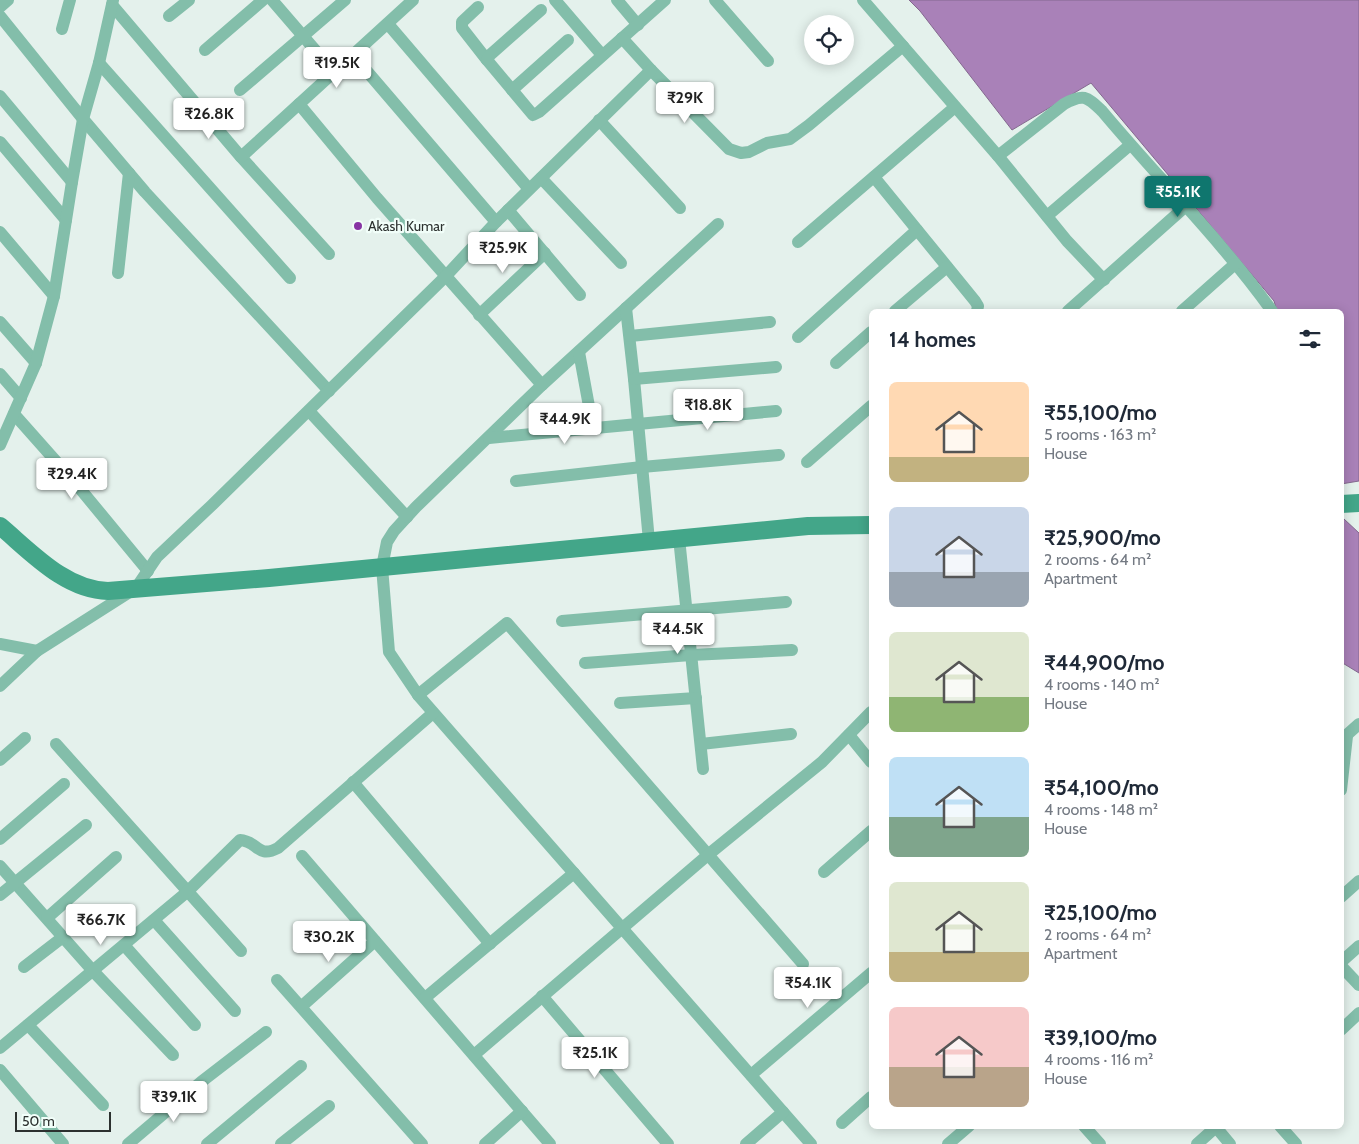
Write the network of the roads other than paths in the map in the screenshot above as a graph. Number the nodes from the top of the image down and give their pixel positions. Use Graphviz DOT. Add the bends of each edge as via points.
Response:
graph roads {
  1 [pos="8,0"];
  2 [pos="70,0"];
  3 [pos="264,0"];
  4 [pos="272,0"];
  5 [pos="345,0"];
  6 [pos="413,0"];
  7 [pos="555,0"];
  8 [pos="617,0"];
  9 [pos="665,0"];
  10 [pos="715,0"];
  11 [pos="863,0"];
  12 [pos="184,1"];
  13 [pos="113,2"];
  14 [pos="0,7"];
  15 [pos="478,7"];
  16 [pos="541,10"];
  17 [pos="0,16"];
  18 [pos="170,16"];
  19 [pos="388,24"];
  20 [pos="638,24"];
  21 [pos="62,29"];
  22 [pos="304,36"];
  23 [pos="622,38"];
  24 [pos="568,40"];
  25 [pos="903,46"];
  26 [pos="205,50"];
  27 [pos="353,55"];
  28 [pos="602,55"];
  29 [pos="487,60"];
  30 [pos="768,60"];
  31 [pos="99,63"];
  32 [pos="651,70"];
  33 [pos="334,72"];
  34 [pos="240,90"];
  35 [pos="512,90"];
  36 [pos="0,96"];
  37 [pos="299,104"];
  38 [pos="956,107"];
  39 [pos="83,119"];
  40 [pos="599,120"];
  41 [pos="0,142"];
  42 [pos="1130,145"];
  43 [pos="998,156"];
  44 [pos="242,157"];
  45 [pos="129,173"];
  46 [pos="874,177"];
  47 [pos="541,178"];
  48 [pos="72,182"];
  49 [pos="529,189"];
  50 [pos="1186,206"];
  51 [pos="680,208"];
  52 [pos="508,210"];
  53 [pos="1047,216"];
  54 [pos="66,220"];
  55 [pos="496,222"];
  56 [pos="718,224"];
  57 [pos="917,230"];
  58 [pos="0,232"];
  59 [pos="798,242"];
  60 [pos="545,253"];
  61 [pos="329,254"];
  62 [pos="621,262"];
  63 [pos="1235,264"];
  64 [pos="946,267"];
  65 [pos="118,273"];
  66 [pos="446,277"];
  67 [pos="290,278"];
  68 [pos="1104,280"];
  69 [pos="580,295"];
  70 [pos="54,296"];
  71 [pos="626,308"];
  72 [pos="897,309"];
  73 [pos="977,309"];
  74 [pos="1070,309"];
  75 [pos="1184,309"];
  76 [pos="1270,309"];
  77 [pos="479,315"];
  78 [pos="0,322"];
  79 [pos="770,322"];
  80 [pos="869,334"];
  81 [pos="630,336"];
  82 [pos="798,337"];
  83 [pos="579,352"];
  84 [pos="36,363"];
  85 [pos="836,363"];
  86 [pos="776,367"];
  87 [pos="0,374"];
  88 [pos="634,380"];
  89 [pos="542,386"];
  90 [pos="328,391"];
  91 [pos="21,398"];
  92 [pos="869,408"];
  93 [pos="309,411"];
  94 [pos="776,411"];
  95 [pos="14,414"];
  96 [pos="638,424"];
  97 [pos="4,425"];
  98 [pos="593,428"];
  99 [pos="489,438"];
  100 [pos="0,446"];
  101 [pos="779,455"];
  102 [pos="807,462"];
  103 [pos="642,467"];
  104 [pos="516,481"];
  105 [pos="1359,503"];
  106 [pos="1344,504"];
  107 [pos="407,517"];
  108 [pos="869,525"];
  109 [pos="0,526"];
  110 [pos="679,538"];
  111 [pos="649,541"];
  112 [pos="382,567"];
  113 [pos="148,571"];
  114 [pos="136,588"];
  115 [pos="786,602"];
  116 [pos="687,611"];
  117 [pos="562,621"];
  118 [pos="0,644"];
  119 [pos="792,650"];
  120 [pos="37,652"];
  121 [pos="692,655"];
  122 [pos="585,663"];
  123 [pos="0,686"];
  124 [pos="418,696"];
  125 [pos="696,698"];
  126 [pos="620,703"];
  127 [pos="433,713"];
  128 [pos="869,714"];
  129 [pos="1359,724"];
  130 [pos="791,734"];
  131 [pos="849,736"];
  132 [pos="25,738"];
  133 [pos="1344,738"];
  134 [pos="56,744"];
  135 [pos="701,744"];
  136 [pos="0,760"];
  137 [pos="869,760"];
  138 [pos="703,769"];
  139 [pos="353,782"];
  140 [pos="64,784"];
  141 [pos="86,825"];
  142 [pos="869,832"];
  143 [pos="0,839"];
  144 [pos="709,854"];
  145 [pos="302,856"];
  146 [pos="116,857"];
  147 [pos="0,866"];
  148 [pos="824,872"];
  149 [pos="574,873"];
  150 [pos="1359,881"];
  151 [pos="14,882"];
  152 [pos="187,892"];
  153 [pos="1344,894"];
  154 [pos="0,895"];
  155 [pos="47,918"];
  156 [pos="154,920"];
  157 [pos="622,928"];
  158 [pos="63,936"];
  159 [pos="375,941"];
  160 [pos="490,944"];
  161 [pos="124,945"];
  162 [pos="1359,946"];
  163 [pos="241,951"];
  164 [pos="1344,961"];
  165 [pos="803,964"];
  166 [pos="24,967"];
  167 [pos="1344,968"];
  168 [pos="93,970"];
  169 [pos="869,975"];
  170 [pos="277,980"];
  171 [pos="1359,985"];
  172 [pos="542,996"];
  173 [pos="425,998"];
  174 [pos="302,1006"];
  175 [pos="235,1011"];
  176 [pos="1359,1014"];
  177 [pos="28,1025"];
  178 [pos="195,1025"];
  179 [pos="1344,1027"];
  180 [pos="266,1032"];
  181 [pos="0,1048"];
  182 [pos="173,1055"];
  183 [pos="474,1055"];
  184 [pos="301,1066"];
  185 [pos="0,1070"];
  186 [pos="751,1075"];
  187 [pos="869,1099"];
  188 [pos="103,1105"];
  189 [pos="329,1106"];
  190 [pos="522,1111"];
  191 [pos="783,1112"];
  192 [pos="842,1123"];
  193 [pos="966,1129"];
  194 [pos="1087,1129"];
  195 [pos="1214,1129"];
  196 [pos="1218,1129"];
  197 [pos="1283,1129"];
  198 [pos="804,1142"];
  199 [pos="63,1144"];
  200 [pos="128,1144"];
  201 [pos="207,1144"];
  202 [pos="280,1144"];
  203 [pos="422,1144"];
  204 [pos="485,1144"];
  205 [pos="550,1144"];
  206 [pos="668,1144"];
  207 [pos="746,1144"];
  208 [pos="948,1144"];
  209 [pos="1100,1144"];
  210 [pos="1197,1144"];
  211 [pos="1230,1144"];
  212 [pos="1296,1144"];
  1 -- 14 [label="street"];
  2 -- 21 [label="street"];
  3 -- 26 [label="street"];
  4 -- 22 [label="street"];
  5 -- 22 [label="street"];
  6 -- 19 [label="street"];
  7 -- 28 [label="street"];
  8 -- 20 [label="street"];
  9 -- 20 [label="street"];
  10 -- 30 [label="street"];
  11 -- 25 [label="street"];
  12 -- 18 [label="street"];
  13 -- 31 [label="street"];
  13 -- 44 [label="street"];
  15 -- 29 [label="street" via="462,22 462,28"];
  16 -- 29 [label="street"];
  17 -- 39 [label="street"];
  19 -- 27 [label="street"];
  19 -- 49 [label="street"];
  20 -- 23 [label="street"];
  22 -- 33 [label="street"];
  22 -- 34 [label="street"];
  23 -- 28 [label="street"];
  23 -- 32 [label="street"];
  24 -- 35 [label="street"];
  25 -- 32 [label="street" via="790,139 741,153 729,149"];
  25 -- 38 [label="street"];
  27 -- 33 [label="street"];
  27 -- 55 [label="street"];
  28 -- 35 [label="street" via="535,115"];
  29 -- 35 [label="street"];
  31 -- 39 [label="street"];
  31 -- 67 [label="street"];
  32 -- 40 [label="street"];
  33 -- 37 [label="street"];
  36 -- 48 [label="street"];
  37 -- 44 [label="street"];
  37 -- 66 [label="street"];
  38 -- 43 [label="street"];
  38 -- 46 [label="street"];
  39 -- 45 [label="street"];
  39 -- 48 [label="street"];
  40 -- 47 [label="street"];
  40 -- 51 [label="street"];
  41 -- 54 [label="street"];
  42 -- 43 [label="street" via="1102,111 1080,96 1064,104"];
  42 -- 50 [label="street"];
  42 -- 53 [label="street"];
  43 -- 53 [label="street"];
  44 -- 61 [label="street"];
  45 -- 65 [label="street"];
  45 -- 90 [label="street"];
  46 -- 57 [label="street"];
  46 -- 59 [label="street"];
  47 -- 49 [label="street"];
  47 -- 62 [label="street"];
  48 -- 54 [label="street"];
  49 -- 52 [label="street"];
  50 -- 63 [label="street"];
  50 -- 68 [label="street"];
  52 -- 55 [label="street"];
  52 -- 60 [label="street"];
  53 -- 68 [label="street"];
  54 -- 70 [label="street"];
  55 -- 66 [label="street"];
  56 -- 71 [label="street"];
  57 -- 64 [label="street"];
  57 -- 82 [label="street"];
  58 -- 70 [label="street"];
  60 -- 69 [label="street"];
  60 -- 77 [label="street"];
  63 -- 75 [label="street"];
  63 -- 76 [label="street"];
  64 -- 72 [label="street"];
  64 -- 73 [label="street" via="975,301"];
  66 -- 77 [label="street"];
  66 -- 90 [label="street"];
  68 -- 74 [label="street"];
  70 -- 84 [label="street"];
  71 -- 81 [label="street"];
  71 -- 83 [label="street"];
  77 -- 89 [label="street"];
  78 -- 84 [label="street"];
  79 -- 81 [label="street"];
  80 -- 85 [label="street"];
  81 -- 88 [label="street"];
  83 -- 89 [label="street"];
  83 -- 98 [label="street"];
  84 -- 91 [label="street"];
  86 -- 88 [label="street"];
  87 -- 91 [label="street"];
  88 -- 96 [label="street"];
  89 -- 99 [label="street"];
  90 -- 93 [label="street"];
  91 -- 95 [label="street"];
  92 -- 102 [label="street"];
  93 -- 107 [label="street"];
  93 -- 113 [label="street" via="157,557"];
  94 -- 96 [label="street"];
  95 -- 97 [label="street"];
  95 -- 113 [label="street"];
  96 -- 98 [label="street"];
  96 -- 103 [label="street"];
  97 -- 100 [label="street"];
  98 -- 99 [label="street"];
  99 -- 107 [label="street"];
  101 -- 103 [label="street"];
  103 -- 104 [label="street"];
  103 -- 111 [label="street"];
  105 -- 106 [label="street"];
  107 -- 112 [label="street" via="387,542"];
  108 -- 110 [label="street" via="808,526"];
  109 -- 114 [label="street" via="75,584 94,591"];
  110 -- 111 [label="street"];
  110 -- 116 [label="street"];
  111 -- 112 [label="street"];
  112 -- 114 [label="street"];
  112 -- 124 [label="street" via="389,652"];
  113 -- 114 [label="street"];
  114 -- 120 [label="street"];
  115 -- 116 [label="street"];
  116 -- 117 [label="street"];
  116 -- 121 [label="street"];
  118 -- 120 [label="street"];
  119 -- 121 [label="street"];
  120 -- 123 [label="street"];
  121 -- 122 [label="street"];
  121 -- 125 [label="street"];
  124 -- 127 [label="street"];
  124 -- 144 [label="street" via="507,622"];
  125 -- 126 [label="street"];
  125 -- 135 [label="street"];
  127 -- 139 [label="street"];
  127 -- 149 [label="street"];
  128 -- 131 [label="street"];
  129 -- 133 [label="street"];
  130 -- 135 [label="street"];
  131 -- 137 [label="street"];
  131 -- 144 [label="street"];
  132 -- 136 [label="street"];
  134 -- 152 [label="street"];
  135 -- 138 [label="street"];
  139 -- 152 [label="street" via="270,853 260,851 248,840 240,840"];
  139 -- 160 [label="street"];
  140 -- 143 [label="street"];
  141 -- 151 [label="street"];
  142 -- 148 [label="street"];
  144 -- 157 [label="street"];
  144 -- 165 [label="street"];
  145 -- 159 [label="street"];
  146 -- 155 [label="street"];
  147 -- 151 [label="street"];
  149 -- 157 [label="street"];
  149 -- 160 [label="street"];
  150 -- 153 [label="street"];
  151 -- 154 [label="street"];
  151 -- 155 [label="street"];
  152 -- 156 [label="street"];
  152 -- 163 [label="street"];
  155 -- 158 [label="street"];
  156 -- 161 [label="street"];
  156 -- 175 [label="street"];
  157 -- 172 [label="street"];
  157 -- 186 [label="street"];
  158 -- 166 [label="street"];
  158 -- 168 [label="street"];
  159 -- 173 [label="street"];
  159 -- 174 [label="street"];
  160 -- 173 [label="street"];
  161 -- 168 [label="street"];
  161 -- 178 [label="street"];
  162 -- 164 [label="street"];
  167 -- 171 [label="street"];
  168 -- 177 [label="street"];
  168 -- 182 [label="street"];
  169 -- 186 [label="street"];
  170 -- 174 [label="street"];
  172 -- 183 [label="street"];
  172 -- 206 [label="street"];
  173 -- 183 [label="street"];
  174 -- 203 [label="street"];
  176 -- 179 [label="street"];
  177 -- 181 [label="street"];
  177 -- 188 [label="street"];
  180 -- 200 [label="street"];
  183 -- 190 [label="street"];
  184 -- 201 [label="street"];
  185 -- 199 [label="street"];
  186 -- 191 [label="street"];
  187 -- 192 [label="street"];
  189 -- 202 [label="street"];
  190 -- 204 [label="street"];
  190 -- 205 [label="street"];
  191 -- 198 [label="street"];
  191 -- 207 [label="street"];
  193 -- 208 [label="street"];
  194 -- 209 [label="street"];
  195 -- 210 [label="street"];
  196 -- 211 [label="street"];
  197 -- 212 [label="street"];
}
